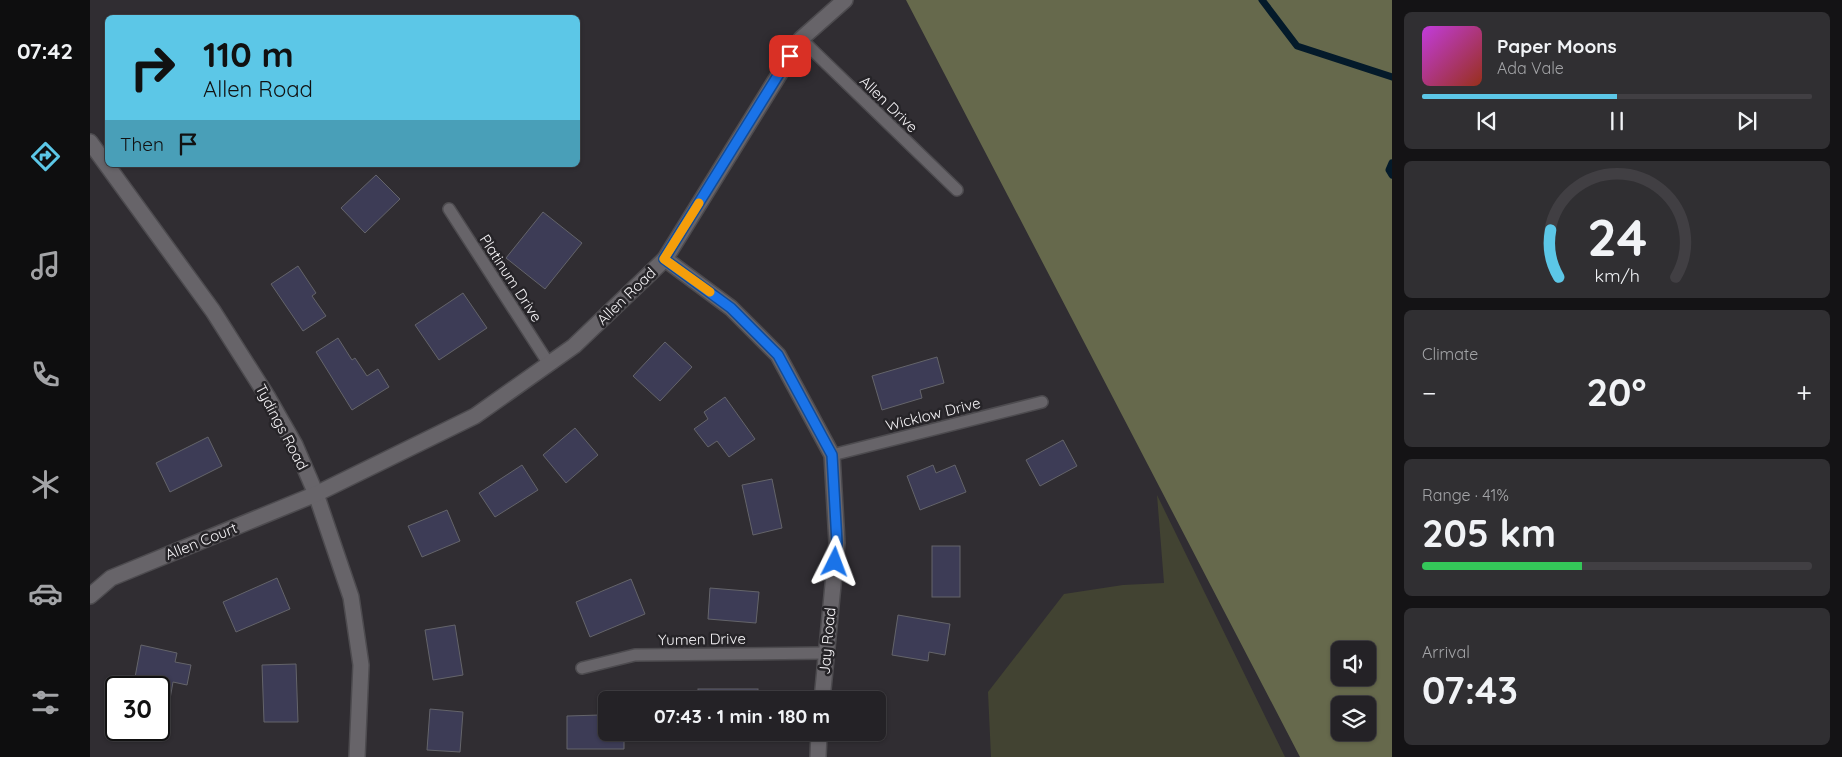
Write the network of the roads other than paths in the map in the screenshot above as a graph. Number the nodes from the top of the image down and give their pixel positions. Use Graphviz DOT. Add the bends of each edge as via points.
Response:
graph roads {
  1 [pos="845,0"];
  2 [pos="801,39"];
  3 [pos="90,142"];
  4 [pos="105,163"];
  5 [pos="108,167"];
  6 [pos="957,190"];
  7 [pos="449,209"];
  8 [pos="664,259"];
  9 [pos="549,364"];
  10 [pos="1042,402"];
  11 [pos="832,455"];
  12 [pos="316,494"];
  13 [pos="90,596"];
  14 [pos="825,653"];
  15 [pos="582,668"];
  16 [pos="823,691"];
  17 [pos="819,741"];
  18 [pos="357,757"];
  19 [pos="818,757"];
  1 -- 2 [label="street, Allen Road"];
  2 -- 6 [label="lane, Allen Drive"];
  2 -- 8 [label="street, Allen Road"];
  3 -- 4 [label="street, Tydings Road"];
  5 -- 12 [label="street, Tydings Road" via="213,311 268,396"];
  7 -- 9 [label="lane, Platinum Drive"];
  8 -- 9 [label="street, Allen Road" via="574,346"];
  8 -- 11 [label="street, Jay Road" via="731,308 778,355"];
  9 -- 12 [label="street, Allen Road" via="474,416"];
  10 -- 11 [label="lane, Wicklow Drive"];
  11 -- 14 [label="street, Jay Road" via="837,543"];
  12 -- 13 [label="street, Allen Court" via="111,578"];
  12 -- 18 [label="street, Tydings Road" via="351,597 360,665"];
  14 -- 15 [label="lane, Yumen Drive" via="635,655"];
  14 -- 16 [label="street, Jay Road"];
  17 -- 19 [label="street"];
}
